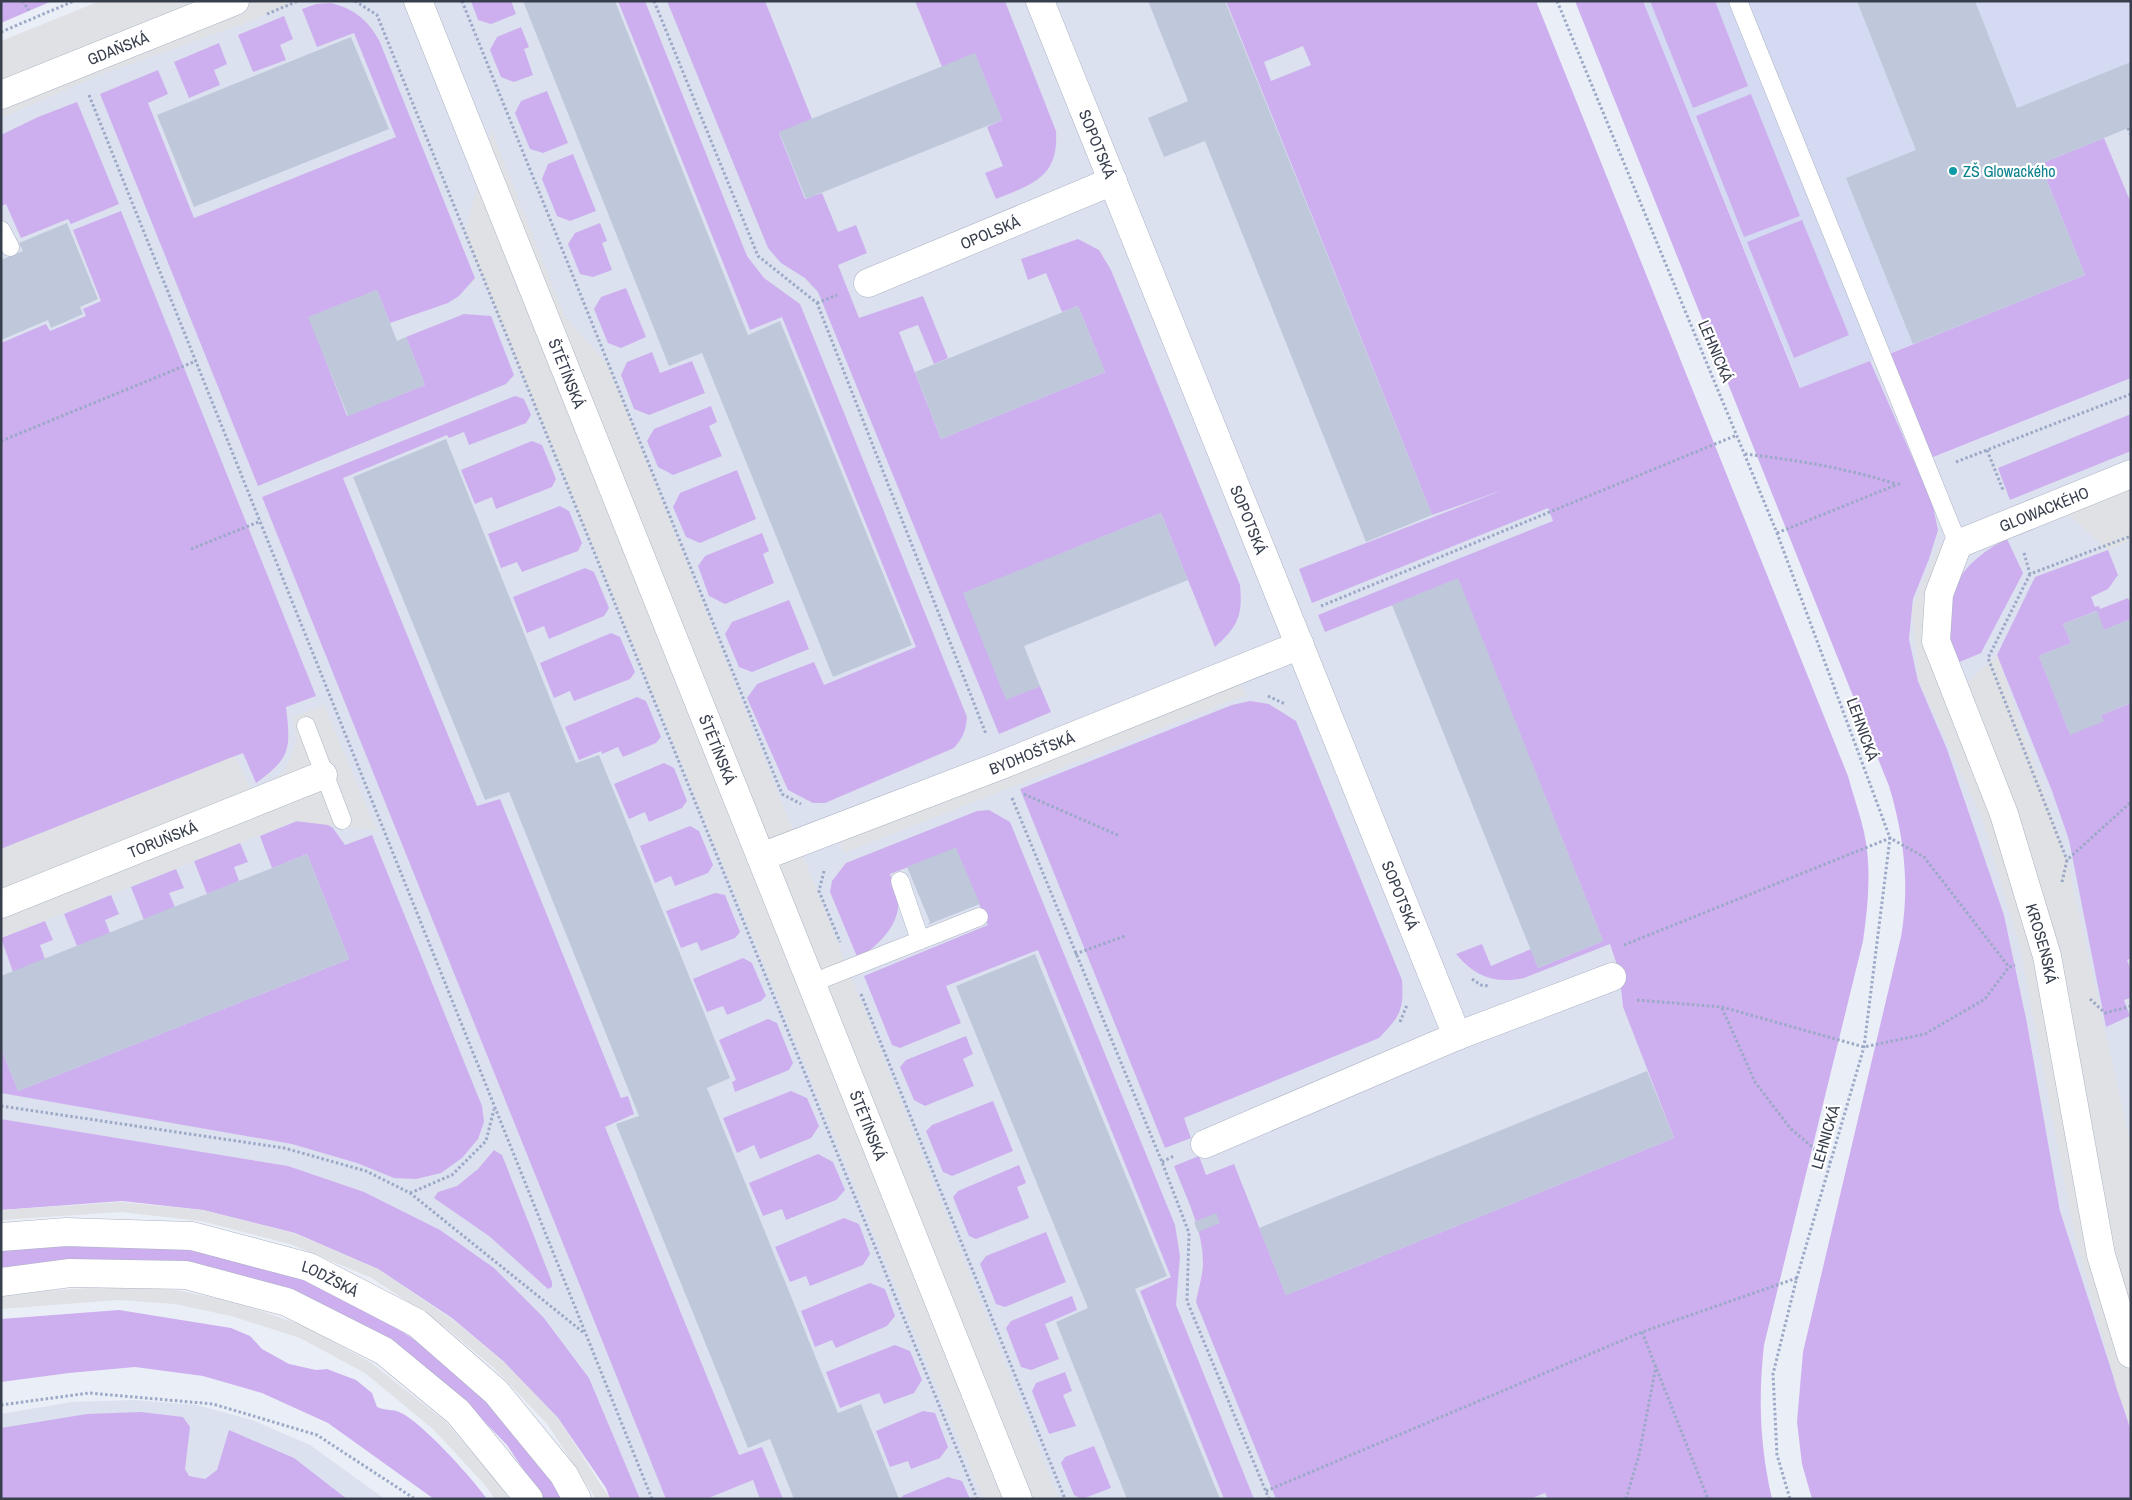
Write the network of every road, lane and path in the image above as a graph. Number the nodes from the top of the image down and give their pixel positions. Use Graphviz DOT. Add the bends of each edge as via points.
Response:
graph roads {
  1 [pos="22,1"];
  2 [pos="74,1"];
  3 [pos="235,1"];
  4 [pos="355,1"];
  5 [pos="418,1"];
  6 [pos="462,1"];
  7 [pos="1040,1"];
  8 [pos="1557,1"];
  9 [pos="1738,1"];
  10 [pos="28,10"];
  11 [pos="1,32"];
  12 [pos="86,90"];
  13 [pos="1,95"];
  14 [pos="2128,128"];
  15 [pos="2131,135"];
  16 [pos="1112,181"];
  17 [pos="1,230"];
  18 [pos="10,247"];
  19 [pos="868,283"];
  20 [pos="196,361"];
  21 [pos="1737,435"];
  22 [pos="1,441"];
  23 [pos="1745,454"];
  24 [pos="2131,474"];
  25 [pos="1896,485"];
  26 [pos="261,521"];
  27 [pos="1958,544"];
  28 [pos="191,549"];
  29 [pos="2030,574"];
  30 [pos="1289,620"];
  31 [pos="1300,645"];
  32 [pos="1263,696"];
  33 [pos="1292,708"];
  34 [pos="306,726"];
  35 [pos="323,775"];
  36 [pos="1023,793"];
  37 [pos="2131,802"];
  38 [pos="805,807"];
  39 [pos="342,820"];
  40 [pos="1120,836"];
  41 [pos="1890,838"];
  42 [pos="761,857"];
  43 [pos="2066,860"];
  44 [pos="829,864"];
  45 [pos="900,881"];
  46 [pos="2061,889"];
  47 [pos="1,904"];
  48 [pos="979,917"];
  49 [pos="1125,936"];
  50 [pos="920,940"];
  51 [pos="1076,954"];
  52 [pos="2047,956"];
  53 [pos="2009,967"];
  54 [pos="851,968"];
  55 [pos="1612,977"];
  56 [pos="812,984"];
  57 [pos="1722,1007"];
  58 [pos="1457,1036"];
  59 [pos="1864,1047"];
  60 [pos="1,1106"];
  61 [pos="494,1109"];
  62 [pos="1205,1144"];
  63 [pos="1173,1157"];
  64 [pos="1162,1162"];
  65 [pos="1830,1163"];
  66 [pos="410,1192"];
  67 [pos="1,1237"];
  68 [pos="1797,1278"];
  69 [pos="1,1282"];
  70 [pos="1642,1332"];
  71 [pos="584,1333"];
  72 [pos="2131,1354"];
  73 [pos="1656,1365"];
  74 [pos="1,1405"];
  75 [pos="1266,1491"];
  76 [pos="415,1499"];
  77 [pos="529,1499"];
  78 [pos="577,1499"];
  79 [pos="652,1499"];
  80 [pos="978,1499"];
  81 [pos="1018,1499"];
  82 [pos="1065,1499"];
  83 [pos="1626,1499"];
  84 [pos="1708,1499"];
  85 [pos="1790,1499"];
  1 -- 10 [label="path"];
  2 -- 11 [label="path"];
  3 -- 13 [label="street, GDAŇSKÁ"];
  4 -- 80 [label="path" via="377,15"];
  5 -- 42 [label="street, ŠTĚTÍNSKÁ"];
  6 -- 38 [label="path" via="782,794"];
  7 -- 16 [label="street, SOPOTSKÁ"];
  8 -- 21 [label="path, LEHNICKÁ"];
  9 -- 27 [label="lane"];
  12 -- 20 [label="path"];
  14 -- 15 [label="path"];
  16 -- 19 [label="street, OPOLSKÁ"];
  16 -- 30 [label="street, SOPOTSKÁ"];
  17 -- 18 [label="lane"];
  20 -- 22 [label="path"];
  20 -- 26 [label="path"];
  21 -- 23 [label="path, LEHNICKÁ"];
  21 -- 30 [label="path"];
  23 -- 25 [label="path" via="1800,460"];
  23 -- 41 [label="path, LEHNICKÁ"];
  24 -- 27 [label="street, GLOWACKÉHO"];
  26 -- 28 [label="path"];
  26 -- 61 [label="path"];
  27 -- 52 [label="street, KROSENSKÁ" via="1939,594 1936,641 2004,814"];
  29 -- 43 [label="path" via="1988,658"];
  30 -- 31 [label="street, SOPOTSKÁ"];
  31 -- 42 [label="street, BYDHOŠŤSKÁ"];
  31 -- 58 [label="street, SOPOTSKÁ"];
  32 -- 33 [label="path" via="1271,696"];
  34 -- 35 [label="lane"];
  35 -- 39 [label="lane"];
  35 -- 47 [label="street, TORUŇSKÁ"];
  36 -- 40 [label="path"];
  37 -- 43 [label="path"];
  41 -- 53 [label="path" via="1924,857"];
  41 -- 55 [label="path" via="1603,953"];
  41 -- 59 [label="path, LEHNICKÁ"];
  42 -- 56 [label="street, ŠTĚTÍNSKÁ"];
  43 -- 46 [label="path"];
  44 -- 54 [label="path" via="823,872 818,891"];
  45 -- 50 [label="lane"];
  48 -- 50 [label="lane"];
  49 -- 51 [label="path"];
  50 -- 54 [label="lane"];
  52 -- 53 [label="path"];
  52 -- 72 [label="street, KROSENSKÁ" via="2100,1255"];
  53 -- 59 [label="path" via="1985,999 1926,1034"];
  54 -- 56 [label="lane"];
  54 -- 82 [label="path"];
  55 -- 57 [label="path" via="1622,998"];
  55 -- 58 [label="street"];
  56 -- 81 [label="street, ŠTĚTÍNSKÁ"];
  57 -- 59 [label="path"];
  57 -- 65 [label="path" via="1755,1082 1790,1128"];
  58 -- 62 [label="street"];
  59 -- 65 [label="path, LEHNICKÁ"];
  60 -- 66 [label="path" via="284,1148 366,1171"];
  61 -- 66 [label="path" via="486,1141 452,1175"];
  61 -- 71 [label="path"];
  63 -- 64 [label="path"];
  65 -- 68 [label="path, LEHNICKÁ"];
  66 -- 71 [label="path"];
  67 -- 78 [label="street, LODŽSKÁ" via="66,1232 192,1236 309,1267 416,1323 496,1392 564,1475"];
  68 -- 70 [label="path"];
  68 -- 85 [label="path, LEHNICKÁ" via="1773,1374 1777,1455"];
  69 -- 77 [label="street" via="70,1273 186,1275 287,1302 384,1351 458,1412"];
  70 -- 73 [label="path"];
  70 -- 75 [label="path"];
  71 -- 79 [label="path"];
  73 -- 83 [label="path" via="1639,1455"];
  73 -- 84 [label="path"];
  74 -- 76 [label="path" via="89,1393 212,1404 317,1435"];
}
